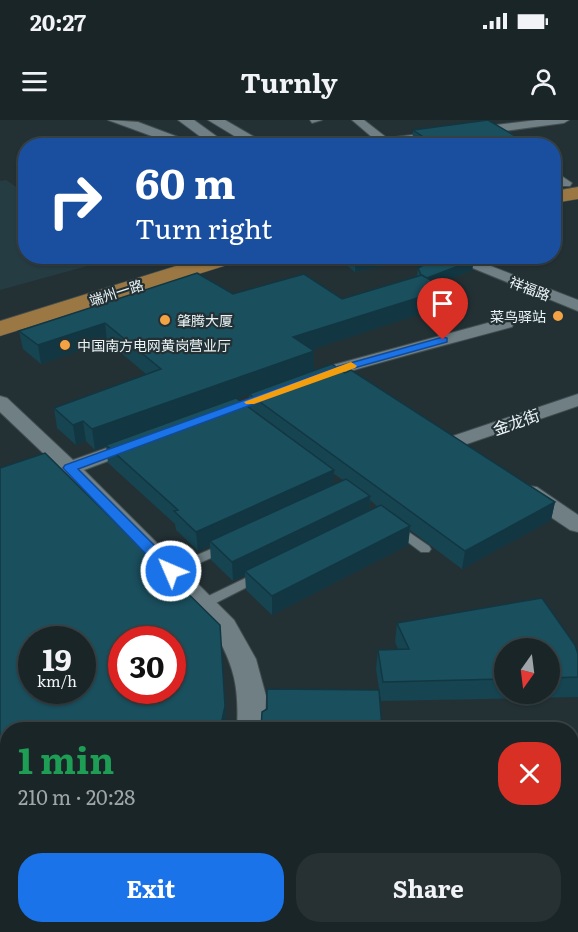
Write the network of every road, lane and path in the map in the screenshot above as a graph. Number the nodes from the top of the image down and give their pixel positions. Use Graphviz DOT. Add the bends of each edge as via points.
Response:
graph roads {
  1 [pos="113,120"];
  2 [pos="185,120"];
  3 [pos="214,120"];
  4 [pos="319,120"];
  5 [pos="357,120"];
  6 [pos="465,120"];
  7 [pos="312,121"];
  8 [pos="561,123"];
  9 [pos="481,129"];
  10 [pos="170,138"];
  11 [pos="212,138"];
  12 [pos="248,138"];
  13 [pos="380,138"];
  14 [pos="425,138"];
  15 [pos="495,138"];
  16 [pos="150,264"];
  17 [pos="207,264"];
  18 [pos="471,264"];
  19 [pos="577,305"];
  20 [pos="0,310"];
  21 [pos="506,322"];
  22 [pos="0,329"];
  23 [pos="339,369"];
  24 [pos="358,381"];
  25 [pos="288,388"];
  26 [pos="578,400"];
  27 [pos="0,402"];
  28 [pos="435,430"];
  29 [pos="158,435"];
  30 [pos="454,442"];
  31 [pos="473,455"];
  32 [pos="70,468"];
  33 [pos="511,480"];
  34 [pos="390,523"];
  35 [pos="578,525"];
  36 [pos="233,543"];
  37 [pos="425,549"];
  38 [pos="171,571"];
  39 [pos="266,573"];
  40 [pos="203,604"];
  41 [pos="250,722"];
  1 -- 10 [label="street"];
  2 -- 11 [label="street"];
  3 -- 12 [label="street"];
  4 -- 7 [label="lane"];
  5 -- 13 [label="street"];
  6 -- 9 [label="street"];
  8 -- 9 [label="street"];
  9 -- 14 [label="street"];
  9 -- 15 [label="street"];
  16 -- 20 [label="main road, 端州一路"];
  17 -- 22 [label="main road, 端州一路"];
  18 -- 19 [label="street, 祥福路"];
  21 -- 23 [label="street"];
  23 -- 24 [label="street"];
  23 -- 25 [label="street"];
  26 -- 30 [label="street, 金龙街"];
  27 -- 32 [label="street"];
  28 -- 30 [label="street"];
  29 -- 32 [label="street"];
  30 -- 31 [label="street"];
  32 -- 38 [label="street"];
  33 -- 35 [label="street"];
  34 -- 37 [label="lane"];
  36 -- 38 [label="lane"];
  38 -- 40 [label="street"];
  39 -- 40 [label="lane"];
  40 -- 41 [label="street" via="225,626 243,658 252,696"];
}
